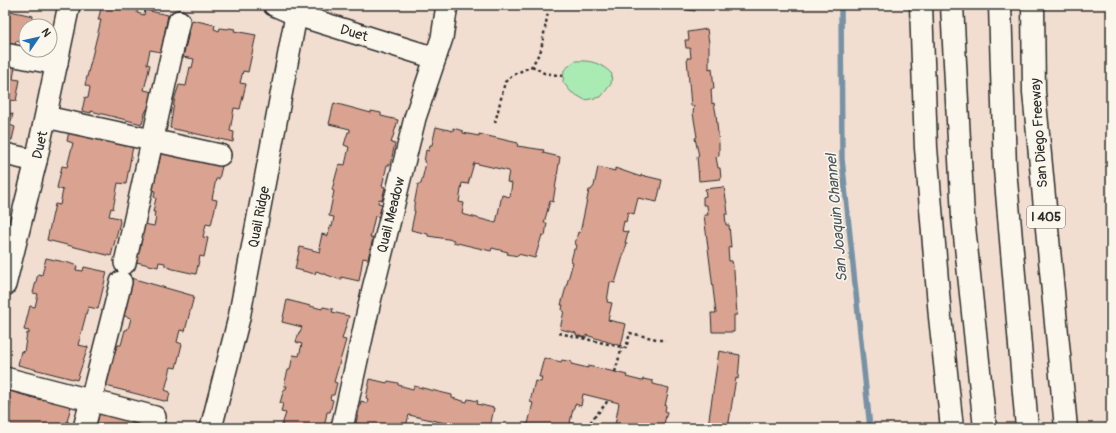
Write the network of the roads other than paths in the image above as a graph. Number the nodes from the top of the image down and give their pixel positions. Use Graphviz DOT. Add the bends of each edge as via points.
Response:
graph roads {
  1 [pos="69,5"];
  2 [pos="274,5"];
  3 [pos="447,5"];
  4 [pos="921,5"];
  5 [pos="952,5"];
  6 [pos="1000,5"];
  7 [pos="1033,5"];
  8 [pos="298,10"];
  9 [pos="179,21"];
  10 [pos="5,54"];
  11 [pos="435,58"];
  12 [pos="57,64"];
  13 [pos="46,117"];
  14 [pos="152,140"];
  15 [pos="5,154"];
  16 [pos="220,155"];
  17 [pos="36,161"];
  18 [pos="8,258"];
  19 [pos="5,285"];
  20 [pos="5,378"];
  21 [pos="91,400"];
  22 [pos="155,417"];
  23 [pos="84,428"];
  24 [pos="211,428"];
  25 [pos="342,428"];
  26 [pos="952,428"];
  27 [pos="985,428"];
  28 [pos="1027,428"];
  29 [pos="1066,428"];
  1 -- 12 [label="street, Duet"];
  2 -- 8 [label="street, Duet"];
  3 -- 11 [label="street, Quail Meadow" via="442,38"];
  4 -- 26 [label="highway" via="926,148"];
  5 -- 27 [label="highway" via="963,217"];
  6 -- 28 [label="highway" via="1006,169"];
  7 -- 29 [label="highway, San Diego Freeway / I 405" via="1034,92"];
  8 -- 11 [label="street, Duet"];
  8 -- 24 [label="street, Quail Ridge" via="239,318"];
  9 -- 14 [label="street"];
  10 -- 12 [label="street"];
  11 -- 25 [label="street, Quail Meadow" via="415,118 370,300"];
  12 -- 13 [label="street, Duet"];
  13 -- 14 [label="street"];
  13 -- 17 [label="street, Duet"];
  14 -- 16 [label="street"];
  14 -- 21 [label="street"];
  15 -- 17 [label="street"];
  17 -- 18 [label="street, Duet"];
  18 -- 19 [label="street, Duet"];
  20 -- 21 [label="street"];
  21 -- 22 [label="street"];
  21 -- 23 [label="street"];
}
